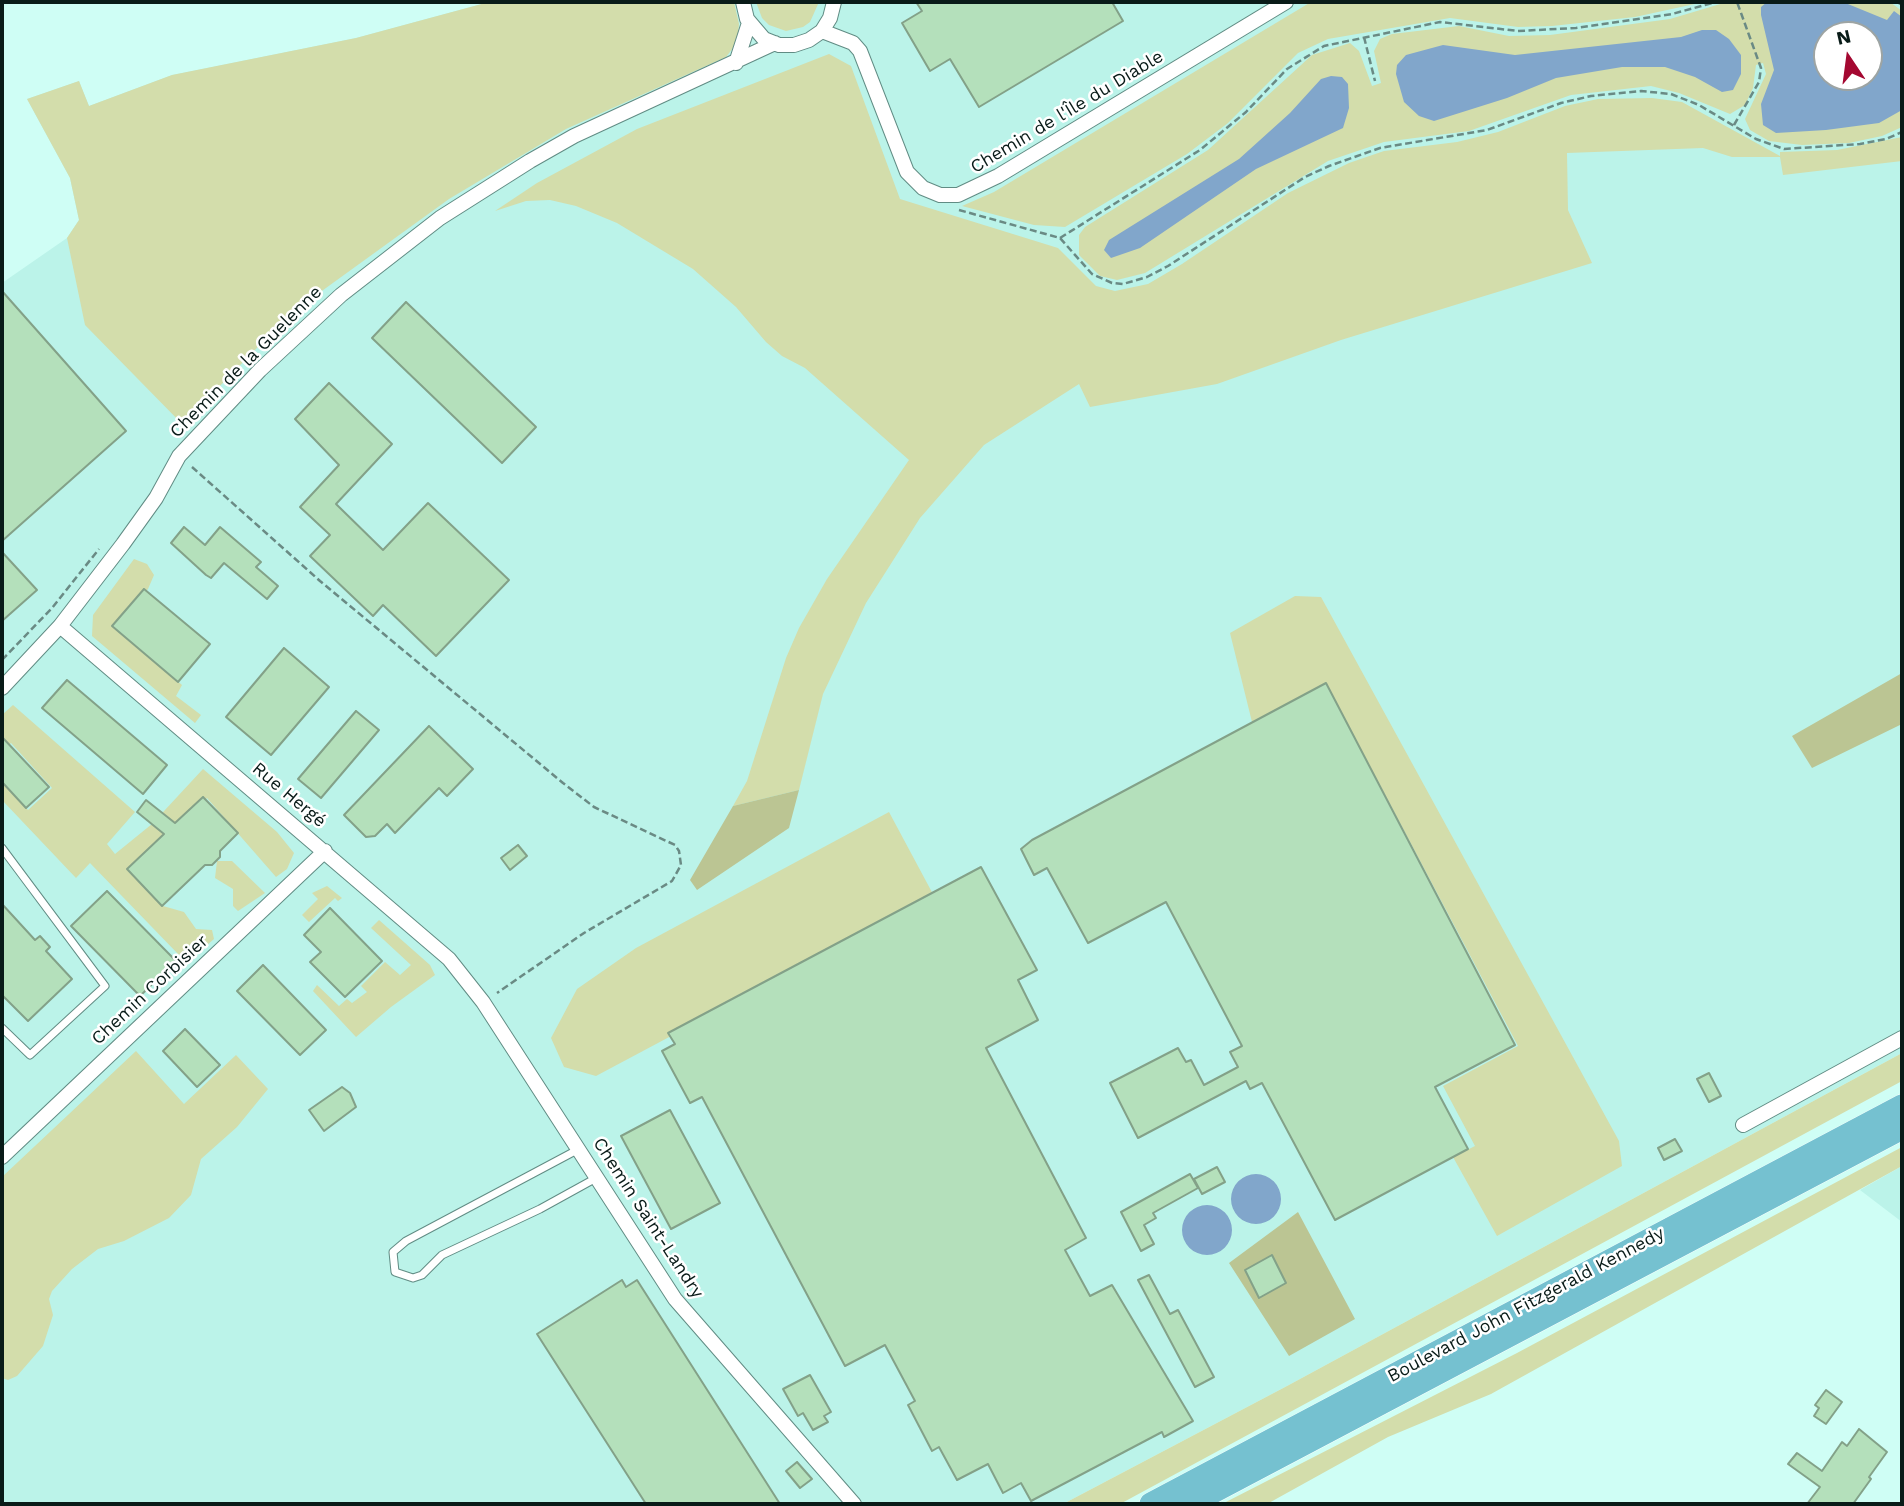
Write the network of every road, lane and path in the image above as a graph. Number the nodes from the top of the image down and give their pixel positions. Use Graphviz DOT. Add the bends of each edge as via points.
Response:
graph roads {
  1 [pos="743,2"];
  2 [pos="834,2"];
  3 [pos="1286,2"];
  4 [pos="1716,2"];
  5 [pos="1737,2"];
  6 [pos="1897,2"];
  7 [pos="1902,5"];
  8 [pos="749,23"];
  9 [pos="822,31"];
  10 [pos="1364,36"];
  11 [pos="775,43"];
  12 [pos="736,63"];
  13 [pos="1375,81"];
  14 [pos="1734,125"];
  15 [pos="1902,131"];
  16 [pos="940,195"];
  17 [pos="1060,239"];
  18 [pos="179,456"];
  19 [pos="123,544"];
  20 [pos="60,626"];
  21 [pos="2,660"];
  22 [pos="2,688"];
  23 [pos="2,848"];
  24 [pos="325,851"];
  25 [pos="483,1002"];
  26 [pos="2,1029"];
  27 [pos="11,1037"];
  28 [pos="1902,1038"];
  29 [pos="2,1044"];
  30 [pos="1902,1106"];
  31 [pos="1743,1125"];
  32 [pos="1902,1128"];
  33 [pos="579,1148"];
  34 [pos="2,1157"];
  35 [pos="598,1177"];
  36 [pos="854,1504"];
  37 [pos="1151,1504"];
  38 [pos="1191,1504"];
  1 -- 8 [label="street"];
  2 -- 9 [label="street"];
  3 -- 16 [label="street, Chemin de l'Île du Diable" via="970,192"];
  4 -- 10 [label="path" via="1672,14 1576,28 1518,31 1440,22"];
  5 -- 14 [label="path" via="1761,68 1759,82"];
  6 -- 7 [label="path"];
  8 -- 11 [label="street" via="764,39"];
  8 -- 12 [label="street"];
  9 -- 11 [label="street" via="794,45"];
  9 -- 16 [label="street" via="853,43 860,51 900,161 914,181"];
  10 -- 13 [label="path"];
  10 -- 17 [label="path" via="1324,46 1301,58 1200,150"];
  11 -- 12 [label="street, Chemin de la Guelenne"];
  12 -- 18 [label="street, Chemin de la Guelenne" via="575,136 440,218 315,317"];
  14 -- 15 [label="path" via="1784,149 1860,145"];
  14 -- 17 [label="path" via="1685,99 1656,91 1629,91 1561,103 1487,130 1380,148 1306,177 1168,266 1133,283 1112,283 1092,274"];
  16 -- 17 [label="path" via="969,215"];
  18 -- 19 [label="street, Chemin de la Guelenne"];
  18 -- 25 [label="path" via="320,582 563,783 594,807 675,845 681,865 672,881 584,933"];
  19 -- 20 [label="street, Chemin de la Guelenne"];
  19 -- 21 [label="path" via="97,549 52,608"];
  20 -- 22 [label="street, Chemin de la Guelenne"];
  20 -- 24 [label="street, Rue Hergé"];
  23 -- 27 [label="lane" via="105,986 30,1055"];
  24 -- 25 [label="street, Rue Hergé" via="449,959"];
  24 -- 34 [label="street, Chemin Corbisier"];
  25 -- 33 [label="street, Chemin Saint-Landry"];
  26 -- 27 [label="lane"];
  27 -- 29 [label="lane"];
  28 -- 31 [label="street"];
  30 -- 37 [label="main road, Boulevard John Fitzgerald Kennedy"];
  32 -- 38 [label="main road, Boulevard John Fitzgerald Kennedy"];
  33 -- 35 [label="street, Chemin Saint-Landry"];
  33 -- 35 [label="lane" via="406,1241 393,1252 395,1272 413,1278 422,1275 442,1255"];
  35 -- 36 [label="street, Chemin Saint-Landry" via="675,1299"];
}
